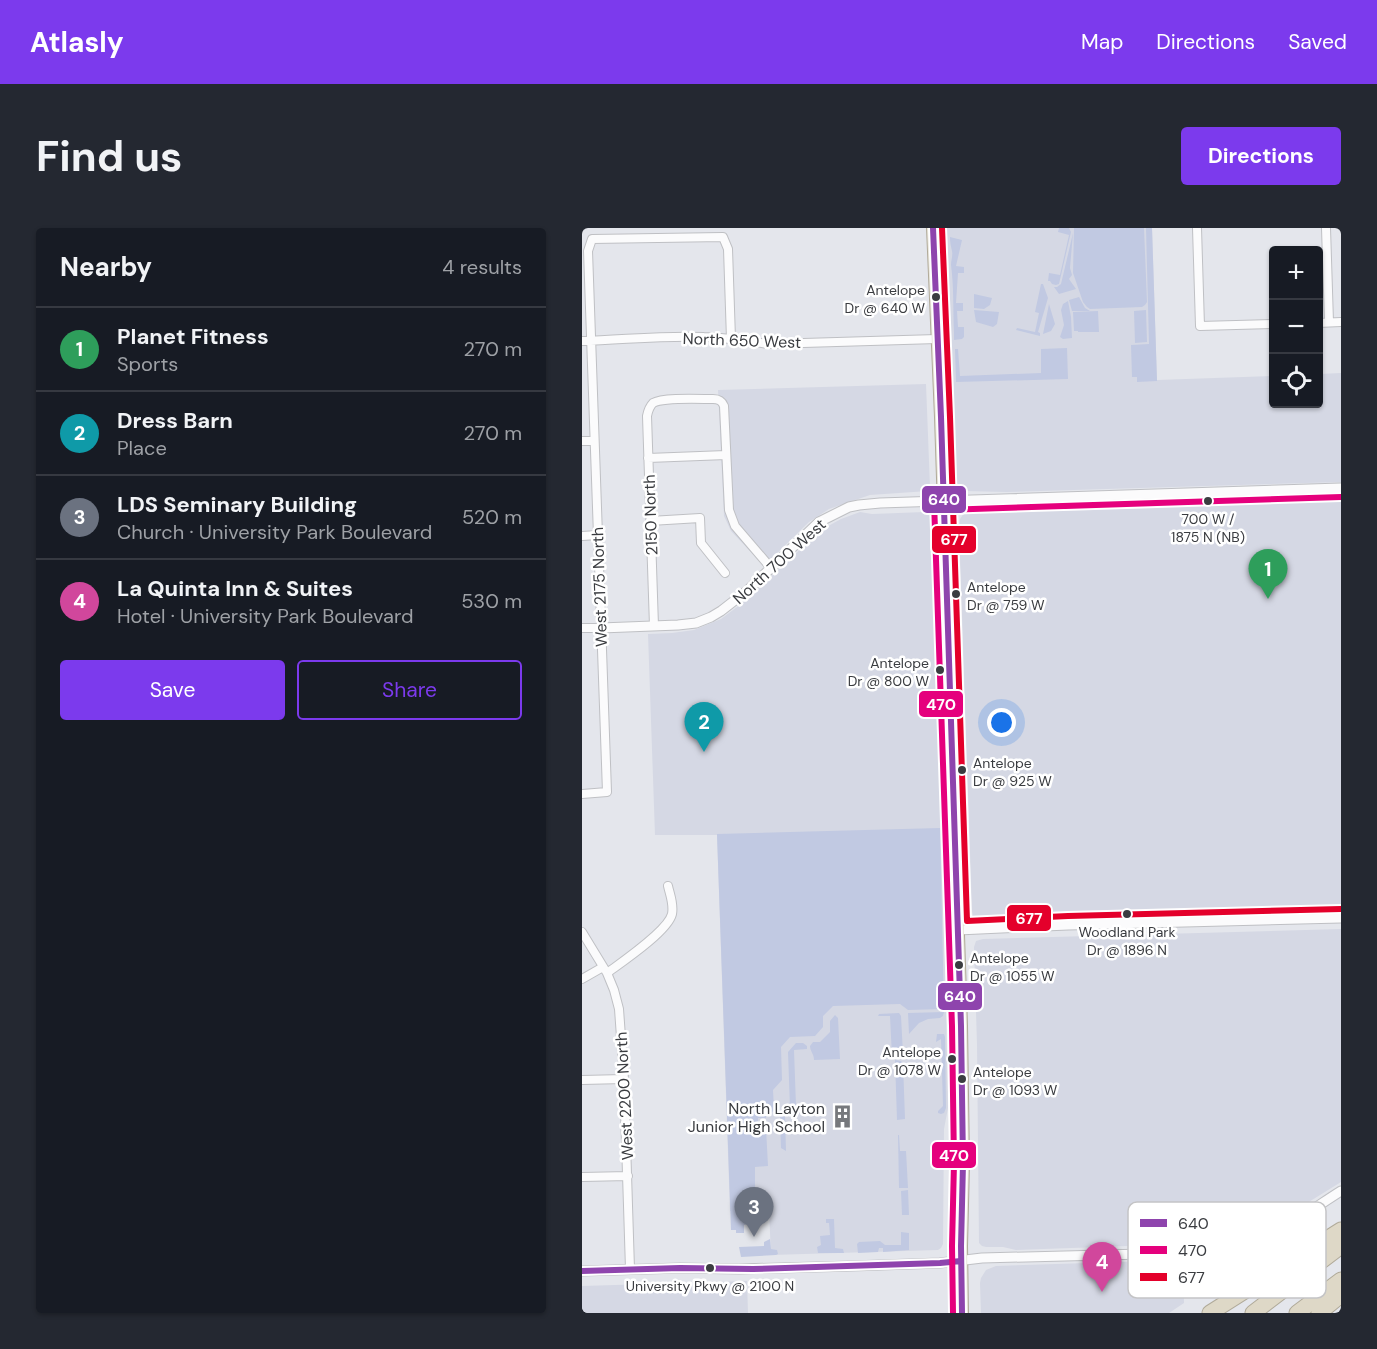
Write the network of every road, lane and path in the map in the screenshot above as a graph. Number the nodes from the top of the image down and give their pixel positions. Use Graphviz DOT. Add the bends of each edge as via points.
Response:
graph roads {
  1 [pos="933,228"];
  2 [pos="1197,228"];
  3 [pos="1326,228"];
  4 [pos="1329,322"];
  5 [pos="1341,322"];
  6 [pos="1323,323"];
  7 [pos="1269,324"];
  8 [pos="731,339"];
  9 [pos="938,339"];
  10 [pos="582,341"];
  11 [pos="591,341"];
  12 [pos="582,441"];
  13 [pos="594,441"];
  14 [pos="726,455"];
  15 [pos="648,458"];
  16 [pos="1341,488"];
  17 [pos="943,501"];
  18 [pos="650,520"];
  19 [pos="597,535"];
  20 [pos="582,536"];
  21 [pos="771,568"];
  22 [pos="725,573"];
  23 [pos="654,626"];
  24 [pos="582,628"];
  25 [pos="600,628"];
  26 [pos="582,794"];
  27 [pos="668,886"];
  28 [pos="1341,918"];
  29 [pos="958,930"];
  30 [pos="582,932"];
  31 [pos="605,970"];
  32 [pos="582,979"];
  33 [pos="624,1079"];
  34 [pos="582,1080"];
  35 [pos="627,1176"];
  36 [pos="582,1177"];
  37 [pos="1341,1191"];
  38 [pos="1323,1202"];
  39 [pos="1341,1230"];
  40 [pos="1326,1240"];
  41 [pos="1341,1246"];
  42 [pos="1128,1254"];
  43 [pos="1326,1257"];
  44 [pos="961,1261"];
  45 [pos="630,1269"];
  46 [pos="582,1271"];
  47 [pos="1341,1280"];
  48 [pos="1326,1291"];
  49 [pos="1341,1296"];
  50 [pos="1234,1298"];
  51 [pos="1272,1298"];
  52 [pos="1317,1298"];
  53 [pos="962,1313"];
  54 [pos="1210,1313"];
  55 [pos="1252,1313"];
  56 [pos="1297,1313"];
  57 [pos="1319,1313"];
  1 -- 9 [label="main road"];
  2 -- 7 [label="street" via="1200,326"];
  3 -- 4 [label="street"];
  4 -- 5 [label="street"];
  4 -- 6 [label="street"];
  8 -- 9 [label="street, North 650 West" via="770,344"];
  8 -- 11 [label="street, North 650 West" via="692,336"];
  8 -- 11 [label="street, West 2175 North" via="728,249 723,237 592,239 588,251"];
  9 -- 17 [label="main road"];
  10 -- 11 [label="street, North 650 West"];
  11 -- 13 [label="street, West 2175 North"];
  12 -- 13 [label="street"];
  13 -- 19 [label="street, West 2175 North"];
  14 -- 15 [label="street"];
  14 -- 15 [label="street, 2150 North" via="721,400 662,400 652,404 647,416"];
  14 -- 21 [label="street" via="729,510 735,526"];
  15 -- 18 [label="street, 2150 North"];
  16 -- 17 [label="street, North 700 West"];
  17 -- 21 [label="street, North 700 West" via="849,507 819,522"];
  17 -- 29 [label="main road"];
  18 -- 22 [label="street" via="700,518 701,543"];
  18 -- 23 [label="street, 2150 North"];
  19 -- 20 [label="street"];
  19 -- 25 [label="street, West 2175 North"];
  21 -- 23 [label="street, North 700 West" via="722,611 696,623"];
  23 -- 25 [label="street, North 700 West"];
  24 -- 25 [label="street"];
  25 -- 26 [label="street, West 2175 North" via="608,792"];
  27 -- 31 [label="street" via="672,915 664,928"];
  28 -- 29 [label="street"];
  29 -- 44 [label="main road" via="963,1118"];
  30 -- 31 [label="street, West 2200 North"];
  31 -- 32 [label="street"];
  31 -- 33 [label="street, West 2200 North" via="619,1009"];
  33 -- 34 [label="street"];
  33 -- 35 [label="street, West 2200 North"];
  35 -- 36 [label="street"];
  35 -- 45 [label="street, West 2200 North"];
  37 -- 38 [label="street"];
  39 -- 40 [label="highway"];
  41 -- 43 [label="highway"];
  42 -- 44 [label="street"];
  44 -- 45 [label="street"];
  44 -- 53 [label="main road"];
  45 -- 46 [label="street"];
  47 -- 48 [label="highway"];
  49 -- 57 [label="highway"];
  50 -- 54 [label="highway"];
  51 -- 55 [label="highway"];
  52 -- 56 [label="highway"];
}
